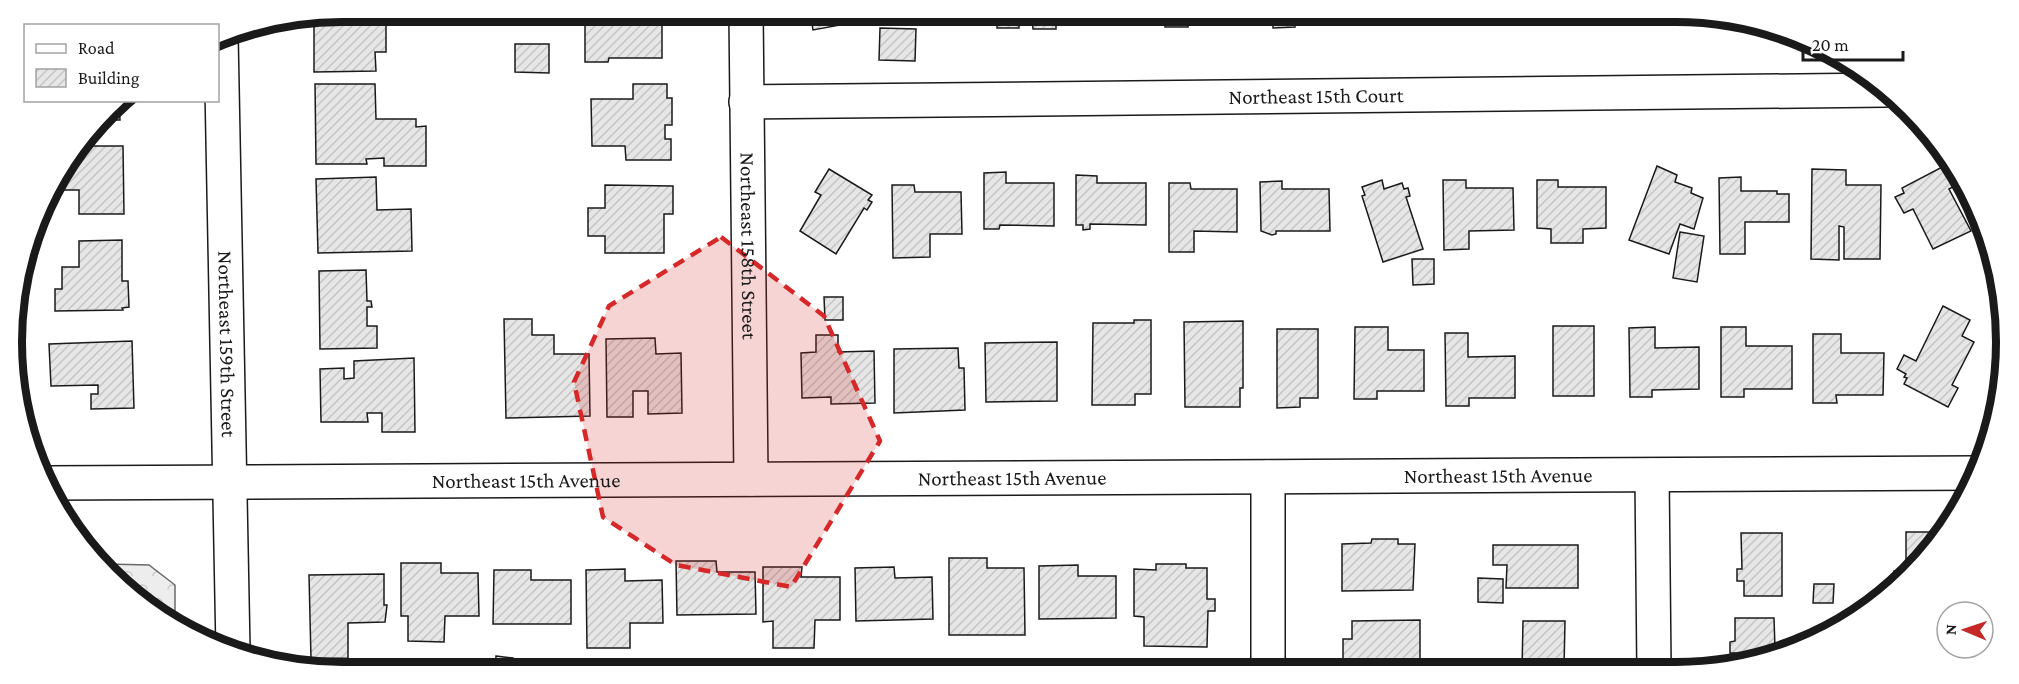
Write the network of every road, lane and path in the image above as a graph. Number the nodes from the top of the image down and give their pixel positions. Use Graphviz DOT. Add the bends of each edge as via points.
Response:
graph roads {
  1 [pos="746,22"];
  2 [pos="221,46"];
  3 [pos="1872,90"];
  4 [pos="746,102"];
  5 [pos="1968,473"];
  6 [pos="1652,475"];
  7 [pos="1268,477"];
  8 [pos="751,479"];
  9 [pos="229,481"];
  10 [pos="55,483"];
  11 [pos="233,642"];
  12 [pos="1268,662"];
  13 [pos="1654,662"];
  1 -- 4 [label="street, Northeast 158th Street"];
  2 -- 9 [label="street, Northeast 159th Street"];
  3 -- 4 [label="street, Northeast 15th Court"];
  4 -- 8 [label="street, Northeast 158th Street"];
  5 -- 6 [label="street, Northeast 15th Avenue"];
  6 -- 7 [label="street, Northeast 15th Avenue"];
  6 -- 13 [label="street"];
  7 -- 8 [label="street, Northeast 15th Avenue"];
  7 -- 12 [label="street"];
  8 -- 9 [label="street, Northeast 15th Avenue"];
  9 -- 10 [label="street, Northeast 15th Avenue"];
  9 -- 11 [label="street, Northeast 159th Street"];
}
